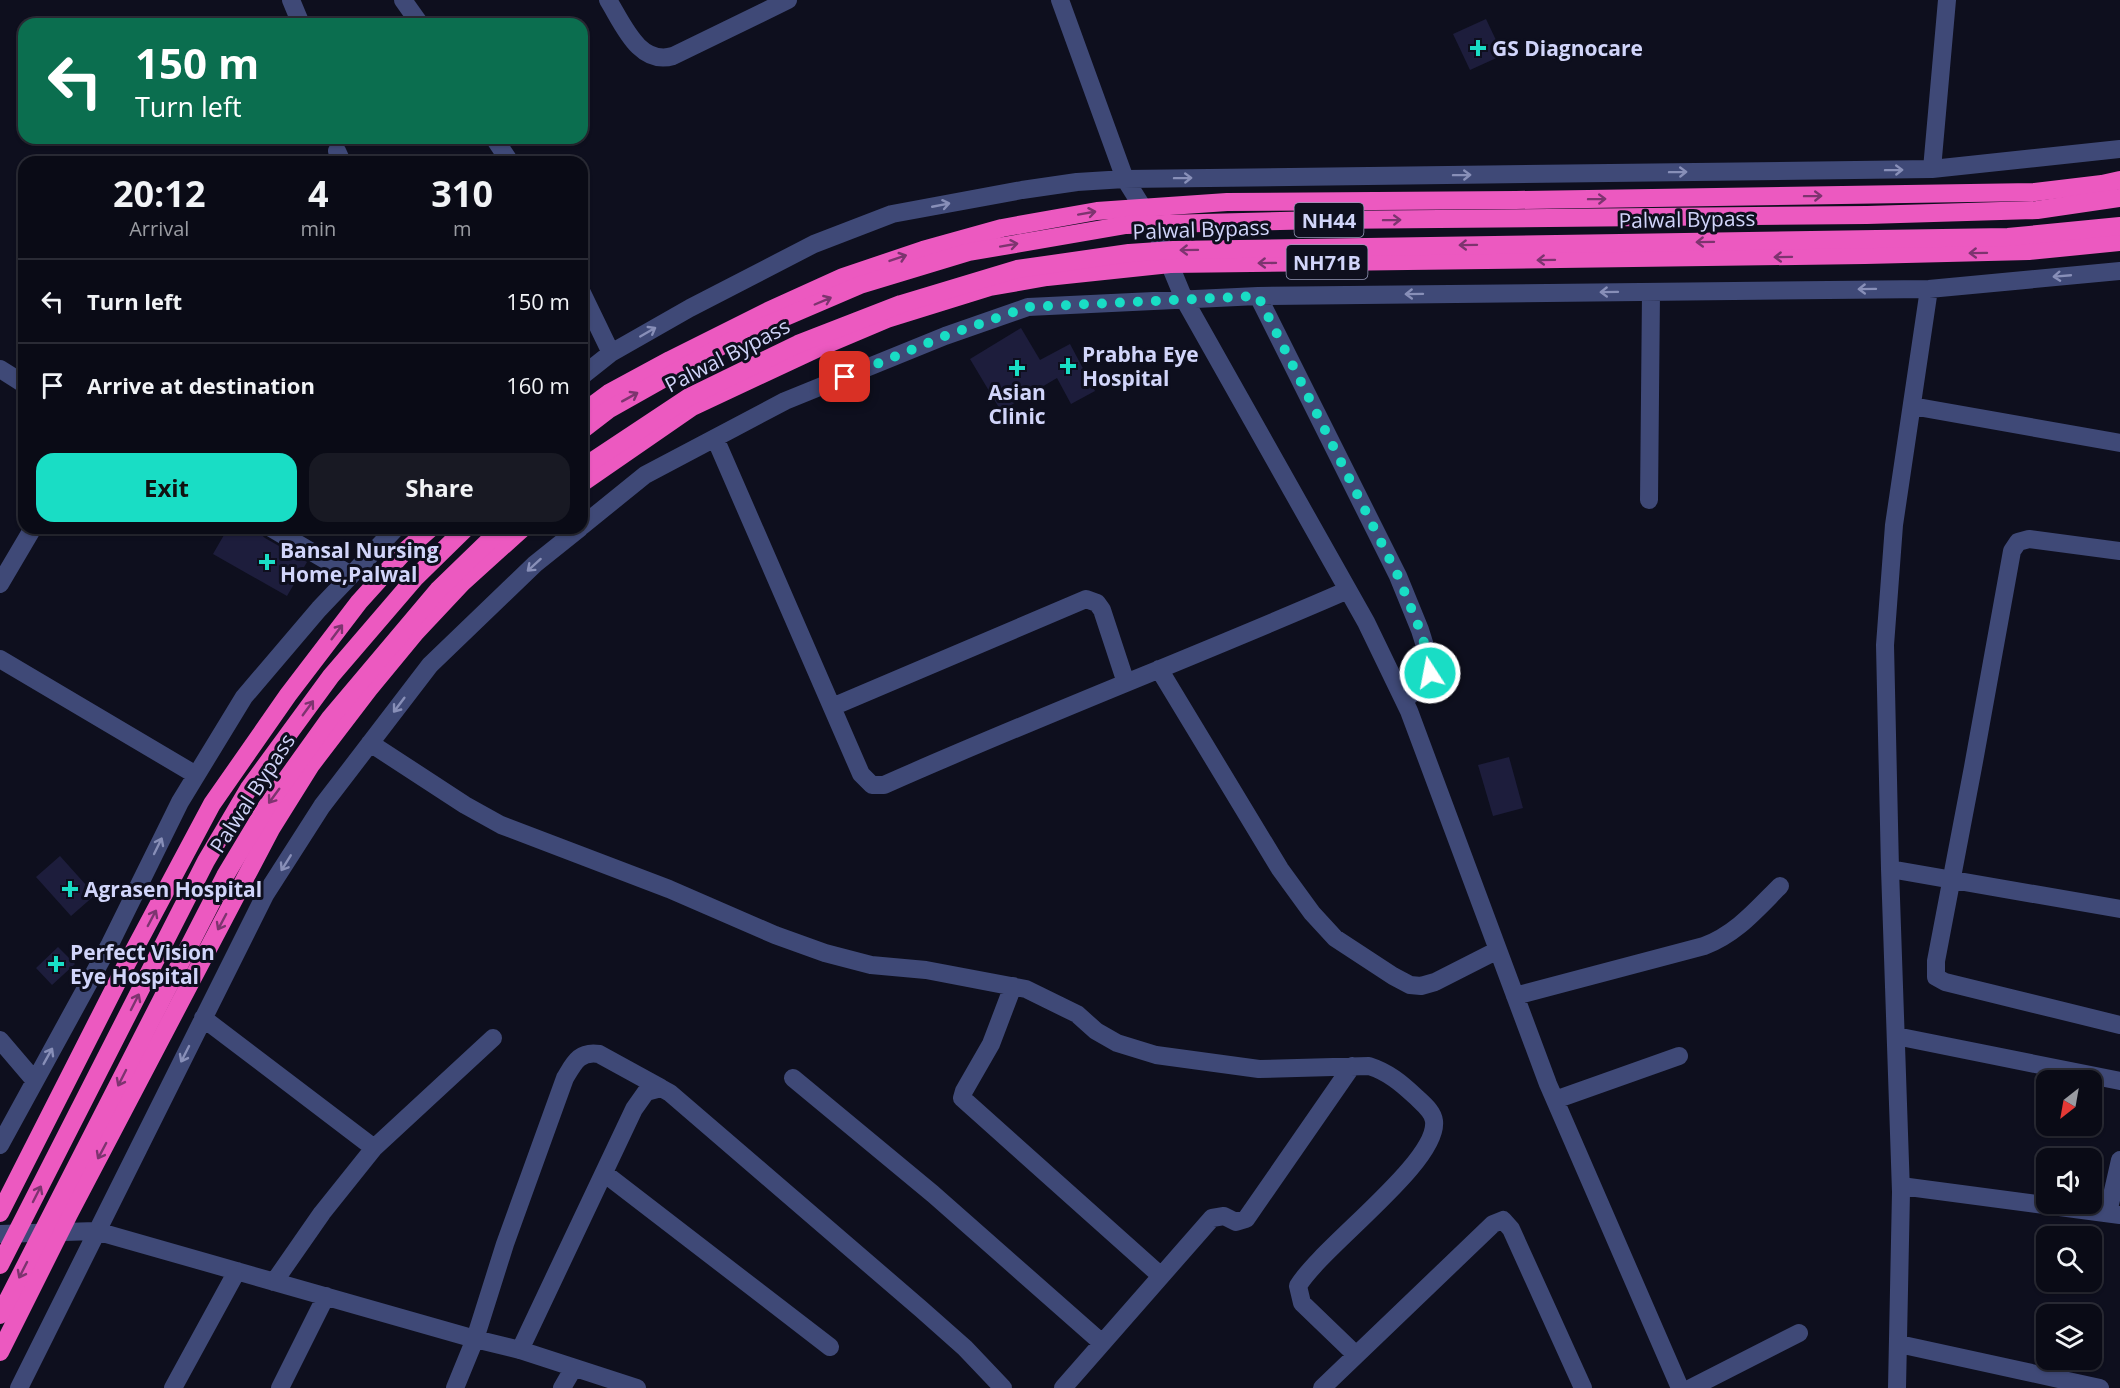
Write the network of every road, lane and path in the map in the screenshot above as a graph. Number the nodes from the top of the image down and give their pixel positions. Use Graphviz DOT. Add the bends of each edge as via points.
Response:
graph roads {
  1 [pos="291,0"];
  2 [pos="403,0"];
  3 [pos="608,0"];
  4 [pos="789,0"];
  5 [pos="1060,0"];
  6 [pos="1947,0"];
  7 [pos="298,18"];
  8 [pos="416,18"];
  9 [pos="2120,149"];
  10 [pos="1932,169"];
  11 [pos="1125,179"];
  12 [pos="2120,180"];
  13 [pos="2120,198"];
  14 [pos="1143,208"];
  15 [pos="2120,226"];
  16 [pos="2120,242"];
  17 [pos="1170,264"];
  18 [pos="2120,271"];
  19 [pos="1929,289"];
  20 [pos="1651,292"];
  21 [pos="1258,296"];
  22 [pos="1184,299"];
  23 [pos="588,305"];
  24 [pos="611,353"];
  25 [pos="0,369"];
  26 [pos="588,370"];
  27 [pos="18,380"];
  28 [pos="1912,406"];
  29 [pos="588,409"];
  30 [pos="588,425"];
  31 [pos="715,438"];
  32 [pos="2120,443"];
  33 [pos="588,464"];
  34 [pos="588,479"];
  35 [pos="1649,500"];
  36 [pos="588,521"];
  37 [pos="29,534"];
  38 [pos="281,534"];
  39 [pos="390,534"];
  40 [pos="424,534"];
  41 [pos="460,534"];
  42 [pos="496,534"];
  43 [pos="516,534"];
  44 [pos="572,534"];
  45 [pos="2120,551"];
  46 [pos="351,575"];
  47 [pos="0,584"];
  48 [pos="1348,590"];
  49 [pos="0,659"];
  50 [pos="1159,669"];
  51 [pos="1126,682"];
  52 [pos="1404,701"];
  53 [pos="832,707"];
  54 [pos="370,743"];
  55 [pos="196,775"];
  56 [pos="1890,869"];
  57 [pos="1952,878"];
  58 [pos="1780,886"];
  59 [pos="2120,909"];
  60 [pos="1498,950"];
  61 [pos="1013,986"];
  62 [pos="1515,996"];
  63 [pos="203,1018"];
  64 [pos="2120,1025"];
  65 [pos="1896,1036"];
  66 [pos="493,1038"];
  67 [pos="0,1041"];
  68 [pos="1679,1056"];
  69 [pos="1352,1066"];
  70 [pos="793,1078"];
  71 [pos="35,1081"];
  72 [pos="2120,1081"];
  73 [pos="661,1089"];
  74 [pos="1555,1101"];
  75 [pos="0,1145"];
  76 [pos="374,1148"];
  77 [pos="2120,1160"];
  78 [pos="604,1173"];
  79 [pos="1901,1186"];
  80 [pos="0,1213"];
  81 [pos="2114,1214"];
  82 [pos="96,1231"];
  83 [pos="60,1232"];
  84 [pos="0,1234"];
  85 [pos="0,1265"];
  86 [pos="237,1271"];
  87 [pos="1161,1276"];
  88 [pos="274,1282"];
  89 [pos="326,1296"];
  90 [pos="0,1315"];
  91 [pos="1799,1333"];
  92 [pos="476,1340"];
  93 [pos="1102,1343"];
  94 [pos="1899,1344"];
  95 [pos="830,1347"];
  96 [pos="520,1350"];
  97 [pos="0,1352"];
  98 [pos="1356,1355"];
  99 [pos="573,1369"];
  100 [pos="1581,1387"];
  101 [pos="19,1388"];
  102 [pos="173,1388"];
  103 [pos="280,1388"];
  104 [pos="455,1388"];
  105 [pos="562,1388"];
  106 [pos="637,1388"];
  107 [pos="1003,1388"];
  108 [pos="1063,1388"];
  109 [pos="1322,1388"];
  110 [pos="1680,1388"];
  111 [pos="1691,1388"];
  112 [pos="1897,1388"];
  113 [pos="2100,1388"];
  1 -- 7 [label="street"];
  2 -- 8 [label="street"];
  3 -- 4 [label="street" via="633,41 652,58 662,59"];
  5 -- 11 [label="street"];
  6 -- 10 [label="street"];
  9 -- 10 [label="street"];
  11 -- 10 [label="street, one-way"];
  11 -- 14 [label="street"];
  24 -- 11 [label="street, one-way" via="814,244 892,214 1022,190"];
  14 -- 12 [label="highway, one-way" via="1227,202 2035,192"];
  30 -- 13 [label="highway, Palwal Bypass / NH44, one-way, bridge" via="608,410 734,339 860,285 969,252 1126,225 1867,215 2037,210"];
  14 -- 17 [label="street"];
  29 -- 14 [label="highway, one-way" via="670,360 843,277 1002,228 1097,211"];
  15 -- 33 [label="highway, Palwal Bypass / NH44, one-way, bridge" via="2008,237 1173,250 1017,268 901,304 798,344 689,397"];
  16 -- 17 [label="highway, NH71B, one-way" via="2029,251 1924,254"];
  17 -- 22 [label="street"];
  17 -- 34 [label="highway, NH71B" via="1047,276 990,287 887,319 692,407"];
  18 -- 19 [label="street, one-way"];
  19 -- 20 [label="street, one-way"];
  19 -- 28 [label="street"];
  20 -- 21 [label="street, one-way"];
  20 -- 35 [label="street"];
  21 -- 22 [label="street"];
  21 -- 52 [label="street" via="1398,576 1420,630 1430,673"];
  22 -- 31 [label="street" via="1028,307 785,401"];
  22 -- 48 [label="street"];
  23 -- 24 [label="street"];
  24 -- 26 [label="street"];
  25 -- 27 [label="street"];
  28 -- 32 [label="street"];
  28 -- 56 [label="street" via="1894,525 1885,645"];
  31 -- 36 [label="street" via="645,475"];
  31 -- 53 [label="street"];
  37 -- 47 [label="street"];
  38 -- 46 [label="street"];
  39 -- 46 [label="street"];
  80 -- 40 [label="highway, one-way" via="212,804 288,695 360,603"];
  85 -- 41 [label="highway, Palwal Bypass, one-way, bridge" via="206,861 249,788 331,676 416,577"];
  42 -- 90 [label="highway, Palwal Bypass, one-way, bridge" via="438,590 330,718 267,806 225,876"];
  43 -- 83 [label="highway, one-way" via="462,583 416,633 311,765 271,829"];
  44 -- 54 [label="street, one-way" via="535,564 430,665"];
  45 -- 57 [label="street" via="2029,539 2018,542 2012,551"];
  46 -- 55 [label="street" via="244,698"];
  48 -- 50 [label="street"];
  48 -- 52 [label="street"];
  49 -- 55 [label="street"];
  50 -- 51 [label="street"];
  50 -- 60 [label="street" via="1280,869 1335,938 1393,976 1421,986"];
  51 -- 53 [label="street" via="877,786 861,774"];
  51 -- 53 [label="street" via="1102,610 1086,598"];
  52 -- 60 [label="street"];
  54 -- 61 [label="street" via="501,825 669,889 775,935 871,965 926,970"];
  54 -- 63 [label="street, one-way" via="322,806 266,896"];
  71 -- 55 [label="street, one-way"];
  56 -- 57 [label="street"];
  56 -- 65 [label="street"];
  57 -- 59 [label="street"];
  57 -- 64 [label="street" via="1936,961 1936,976 1940,980"];
  58 -- 62 [label="street" via="1742,925 1717,941"];
  60 -- 62 [label="street"];
  61 -- 69 [label="street" via="1056,1002 1117,1043 1156,1055 1258,1069"];
  61 -- 87 [label="street" via="991,1044 962,1098"];
  62 -- 74 [label="street"];
  63 -- 76 [label="street"];
  63 -- 82 [label="street, one-way"];
  65 -- 72 [label="street"];
  65 -- 79 [label="street"];
  66 -- 76 [label="street"];
  67 -- 71 [label="street"];
  68 -- 74 [label="street"];
  69 -- 87 [label="street" via="1246,1220 1212,1218"];
  69 -- 98 [label="street" via="1385,1071 1429,1109 1434,1120 1433,1134 1413,1167 1312,1267 1298,1286 1302,1303"];
  70 -- 93 [label="street" via="933,1194"];
  71 -- 75 [label="street"];
  73 -- 78 [label="street" via="646,1092 634,1109"];
  73 -- 92 [label="street" via="599,1054 584,1054 574,1064 565,1078 509,1233"];
  73 -- 107 [label="street" via="921,1309"];
  74 -- 110 [label="street"];
  76 -- 88 [label="street"];
  77 -- 81 [label="street"];
  78 -- 95 [label="street"];
  78 -- 96 [label="street"];
  79 -- 81 [label="street"];
  79 -- 94 [label="street"];
  82 -- 83 [label="street"];
  82 -- 86 [label="street"];
  82 -- 101 [label="street"];
  83 -- 84 [label="street"];
  83 -- 97 [label="highway"];
  86 -- 88 [label="street"];
  86 -- 102 [label="street"];
  87 -- 93 [label="street"];
  88 -- 89 [label="street"];
  89 -- 92 [label="street"];
  89 -- 103 [label="street"];
  91 -- 111 [label="street"];
  92 -- 96 [label="street"];
  92 -- 104 [label="street"];
  93 -- 108 [label="street"];
  94 -- 112 [label="street"];
  94 -- 113 [label="street"];
  96 -- 99 [label="street"];
  98 -- 100 [label="street" via="1493,1224 1503,1220 1511,1230"];
  98 -- 109 [label="street"];
  99 -- 105 [label="street"];
  99 -- 106 [label="street"];
}
